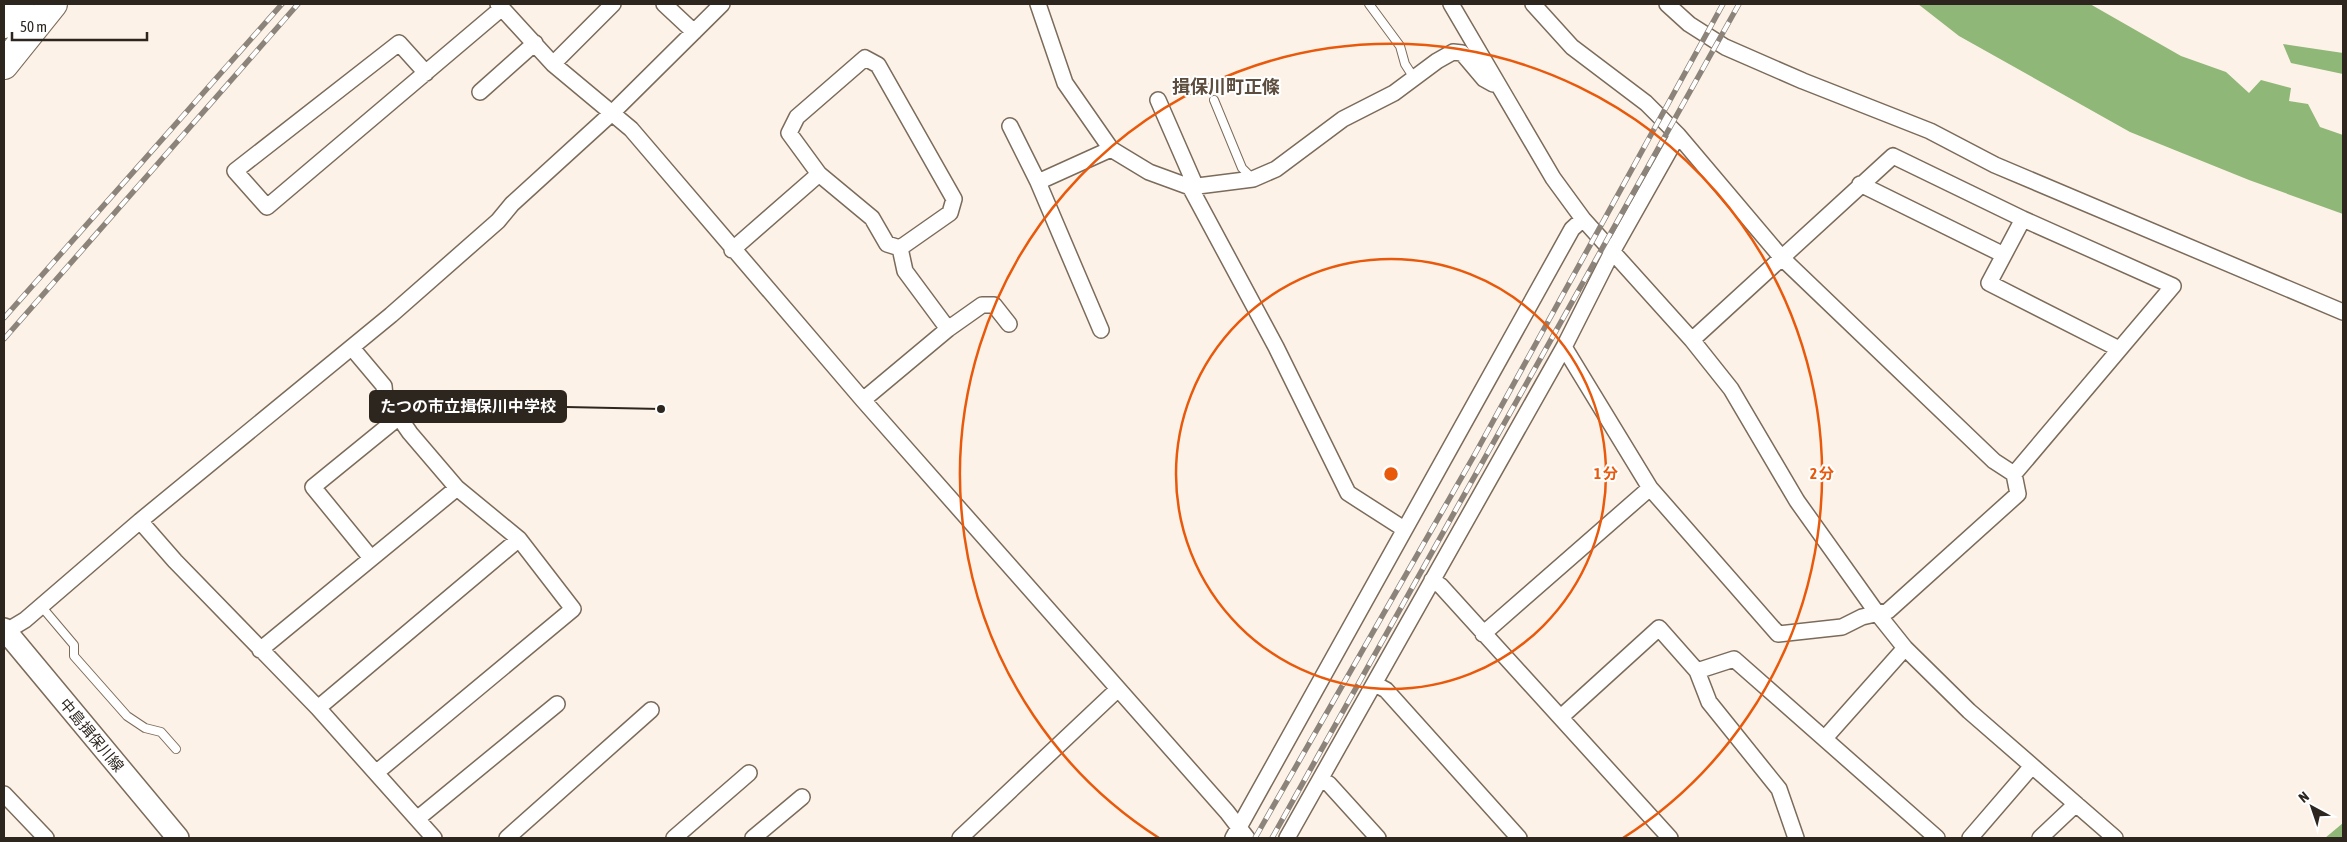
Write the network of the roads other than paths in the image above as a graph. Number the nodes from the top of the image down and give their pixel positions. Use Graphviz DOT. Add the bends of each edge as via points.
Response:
graph roads {
  1 [pos="20,4"];
  2 [pos="53,4"];
  3 [pos="613,4"];
  4 [pos="664,4"];
  5 [pos="722,4"];
  6 [pos="1038,4"];
  7 [pos="1368,4"];
  8 [pos="1451,4"];
  9 [pos="1533,4"];
  10 [pos="1667,4"];
  11 [pos="500,6"];
  12 [pos="4,24"];
  13 [pos="694,32"];
  14 [pos="535,43"];
  15 [pos="553,64"];
  16 [pos="4,65"];
  17 [pos="426,73"];
  18 [pos="1414,78"];
  19 [pos="1498,87"];
  20 [pos="480,92"];
  21 [pos="1158,100"];
  22 [pos="1214,100"];
  23 [pos="613,112"];
  24 [pos="1010,126"];
  25 [pos="1678,135"];
  26 [pos="1112,148"];
  27 [pos="819,174"];
  28 [pos="1253,179"];
  29 [pos="1038,182"];
  30 [pos="1860,184"];
  31 [pos="1193,187"];
  32 [pos="1583,219"];
  33 [pos="2023,219"];
  34 [pos="900,248"];
  35 [pos="732,250"];
  36 [pos="1612,252"];
  37 [pos="2004,255"];
  38 [pos="1782,258"];
  39 [pos="2343,312"];
  40 [pos="1009,324"];
  41 [pos="948,329"];
  42 [pos="1101,330"];
  43 [pos="1692,340"];
  44 [pos="1564,347"];
  45 [pos="352,348"];
  46 [pos="2119,349"];
  47 [pos="862,400"];
  48 [pos="399,417"];
  49 [pos="2014,474"];
  50 [pos="457,488"];
  51 [pos="1650,488"];
  52 [pos="140,521"];
  53 [pos="1404,529"];
  54 [pos="519,539"];
  55 [pos="372,558"];
  56 [pos="1432,580"];
  57 [pos="41,606"];
  58 [pos="1877,613"];
  59 [pos="4,631"];
  60 [pos="1483,634"];
  61 [pos="1905,648"];
  62 [pos="260,650"];
  63 [pos="1697,671"];
  64 [pos="1375,684"];
  65 [pos="1117,690"];
  66 [pos="557,704"];
  67 [pos="318,708"];
  68 [pos="651,710"];
  69 [pos="1561,717"];
  70 [pos="1825,738"];
  71 [pos="176,750"];
  72 [pos="2032,766"];
  73 [pos="377,772"];
  74 [pos="749,773"];
  75 [pos="1321,780"];
  76 [pos="4,794"];
  77 [pos="802,797"];
  78 [pos="2076,804"];
  79 [pos="417,819"];
  80 [pos="1240,835"];
  81 [pos="46,838"];
  82 [pos="178,838"];
  83 [pos="434,838"];
  84 [pos="507,838"];
  85 [pos="674,838"];
  86 [pos="753,838"];
  87 [pos="960,838"];
  88 [pos="1287,838"];
  89 [pos="1378,838"];
  90 [pos="1519,838"];
  91 [pos="1670,838"];
  92 [pos="1796,838"];
  93 [pos="1937,838"];
  94 [pos="1970,838"];
  95 [pos="2040,838"];
  96 [pos="2115,838"];
  1 -- 12 [label="highway"];
  2 -- 16 [label="highway"];
  3 -- 15 [label="street"];
  4 -- 13 [label="street"];
  5 -- 13 [label="street"];
  6 -- 26 [label="street" via="1065,83"];
  7 -- 18 [label="lane" via="1400,46 1405,64"];
  8 -- 19 [label="street"];
  9 -- 25 [label="street" via="1572,47 1646,103"];
  10 -- 39 [label="street" via="1690,24 1725,46 1930,131 1995,165"];
  11 -- 14 [label="street"];
  11 -- 17 [label="street"];
  13 -- 23 [label="street"];
  14 -- 15 [label="street"];
  14 -- 20 [label="street"];
  15 -- 23 [label="street"];
  17 -- 17 [label="street" via="267,207 235,171 399,43"];
  18 -- 19 [label="street" via="1453,52 1462,53 1484,79"];
  18 -- 28 [label="street" via="1394,94 1343,118 1276,169"];
  19 -- 32 [label="street" via="1553,178"];
  21 -- 31 [label="street"];
  22 -- 28 [label="lane" via="1242,168"];
  23 -- 35 [label="street" via="631,129"];
  23 -- 45 [label="street" via="512,204 498,221"];
  24 -- 29 [label="street"];
  25 -- 36 [label="street"];
  25 -- 38 [label="street"];
  26 -- 29 [label="street"];
  26 -- 31 [label="street" via="1149,172"];
  27 -- 34 [label="street" via="872,218 887,244"];
  27 -- 34 [label="street" via="789,133 797,117 865,58 878,65 954,199 950,212"];
  27 -- 35 [label="street"];
  28 -- 31 [label="street"];
  29 -- 42 [label="street"];
  30 -- 33 [label="street" via="1893,156"];
  30 -- 37 [label="street"];
  30 -- 38 [label="street"];
  31 -- 53 [label="street" via="1348,493"];
  32 -- 36 [label="street"];
  32 -- 53 [label="street" via="1572,229"];
  33 -- 37 [label="street"];
  33 -- 46 [label="street" via="2172,286"];
  34 -- 41 [label="street" via="905,272"];
  35 -- 47 [label="street"];
  36 -- 43 [label="street"];
  36 -- 44 [label="street"];
  37 -- 46 [label="street" via="1989,283"];
  38 -- 43 [label="street"];
  38 -- 49 [label="street" via="1994,462"];
  40 -- 41 [label="street" via="994,305 982,305"];
  41 -- 47 [label="street"];
  43 -- 58 [label="street" via="1731,389 1797,501"];
  44 -- 51 [label="street"];
  44 -- 56 [label="street"];
  45 -- 48 [label="street" via="384,386 385,397"];
  45 -- 52 [label="street"];
  46 -- 49 [label="street"];
  47 -- 65 [label="street"];
  48 -- 50 [label="street"];
  48 -- 55 [label="street" via="313,487"];
  49 -- 58 [label="street" via="2018,494 1888,610"];
  50 -- 54 [label="street"];
  50 -- 55 [label="street"];
  51 -- 58 [label="street" via="1778,634 1842,627"];
  51 -- 60 [label="street"];
  52 -- 57 [label="street"];
  52 -- 62 [label="street"];
  53 -- 80 [label="street"];
  54 -- 67 [label="street"];
  54 -- 73 [label="street" via="573,609"];
  55 -- 62 [label="street"];
  56 -- 60 [label="street"];
  56 -- 64 [label="street"];
  57 -- 59 [label="street"];
  57 -- 71 [label="lane" via="74,645 74,656 127,716 145,728 161,732"];
  58 -- 61 [label="street"];
  59 -- 82 [label="main road, 中島揖保川線"];
  60 -- 69 [label="street"];
  61 -- 70 [label="street"];
  61 -- 72 [label="street" via="1969,711"];
  62 -- 67 [label="street"];
  63 -- 69 [label="street" via="1659,628"];
  63 -- 70 [label="street" via="1734,659"];
  63 -- 92 [label="street" via="1709,702 1779,789"];
  64 -- 75 [label="street"];
  64 -- 90 [label="street" via="1386,690"];
  65 -- 80 [label="street"];
  65 -- 87 [label="street"];
  66 -- 79 [label="street"];
  67 -- 73 [label="street"];
  68 -- 84 [label="street"];
  69 -- 91 [label="street"];
  70 -- 93 [label="street"];
  72 -- 78 [label="street"];
  72 -- 94 [label="street"];
  73 -- 79 [label="street"];
  74 -- 85 [label="street"];
  75 -- 88 [label="street"];
  75 -- 89 [label="street" via="1329,784"];
  76 -- 81 [label="street"];
  77 -- 86 [label="street"];
  78 -- 95 [label="street"];
  78 -- 96 [label="street"];
  79 -- 83 [label="street"];
}
